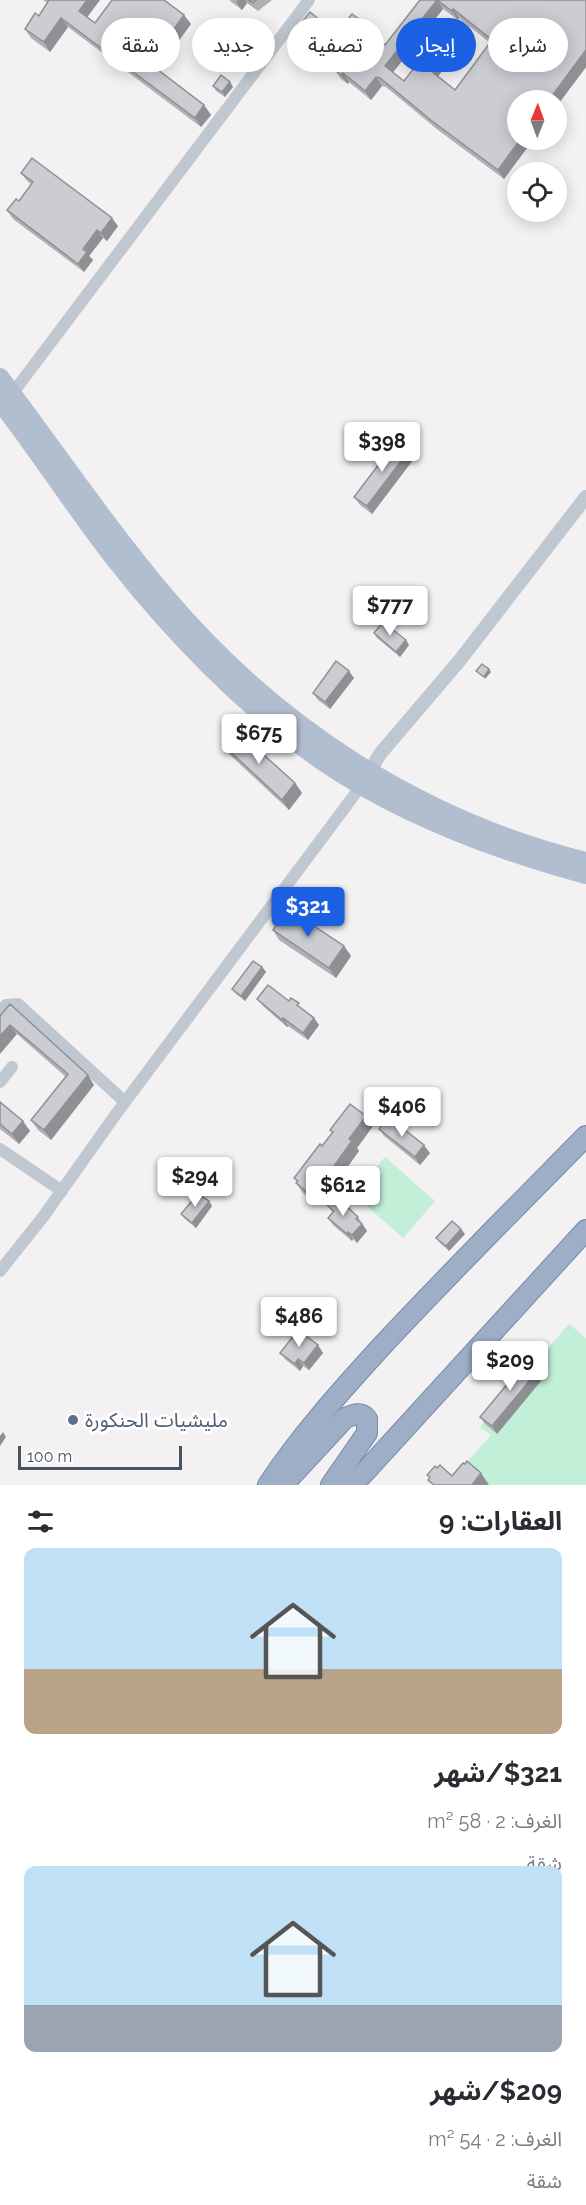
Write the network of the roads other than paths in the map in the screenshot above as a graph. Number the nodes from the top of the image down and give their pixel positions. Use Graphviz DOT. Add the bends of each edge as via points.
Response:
graph roads {
  1 [pos="309,0"];
  2 [pos="0,377"];
  3 [pos="4,402"];
  4 [pos="586,497"];
  5 [pos="365,779"];
  6 [pos="586,861"];
  7 [pos="586,875"];
  8 [pos="0,1011"];
  9 [pos="12,1067"];
  10 [pos="0,1082"];
  11 [pos="125,1102"];
  12 [pos="586,1136"];
  13 [pos="0,1149"];
  14 [pos="62,1191"];
  15 [pos="586,1230"];
  16 [pos="0,1271"];
  17 [pos="268,1485"];
  18 [pos="283,1485"];
  19 [pos="331,1485"];
  20 [pos="353,1485"];
  1 -- 3 [label="street"];
  2 -- 3 [label="main road"];
  3 -- 5 [label="main road" via="114,559 225,681 320,759"];
  4 -- 5 [label="street"];
  5 -- 6 [label="main road" via="486,830"];
  5 -- 7 [label="main road" via="457,833"];
  5 -- 11 [label="street"];
  8 -- 11 [label="street" via="6,1005 18,1004"];
  9 -- 10 [label="street"];
  11 -- 14 [label="street"];
  12 -- 17 [label="highway" via="426,1298 320,1414"];
  13 -- 14 [label="street"];
  14 -- 16 [label="street"];
  15 -- 20 [label="highway"];
  18 -- 19 [label="highway" via="345,1418 365,1416 367,1433"];
}
